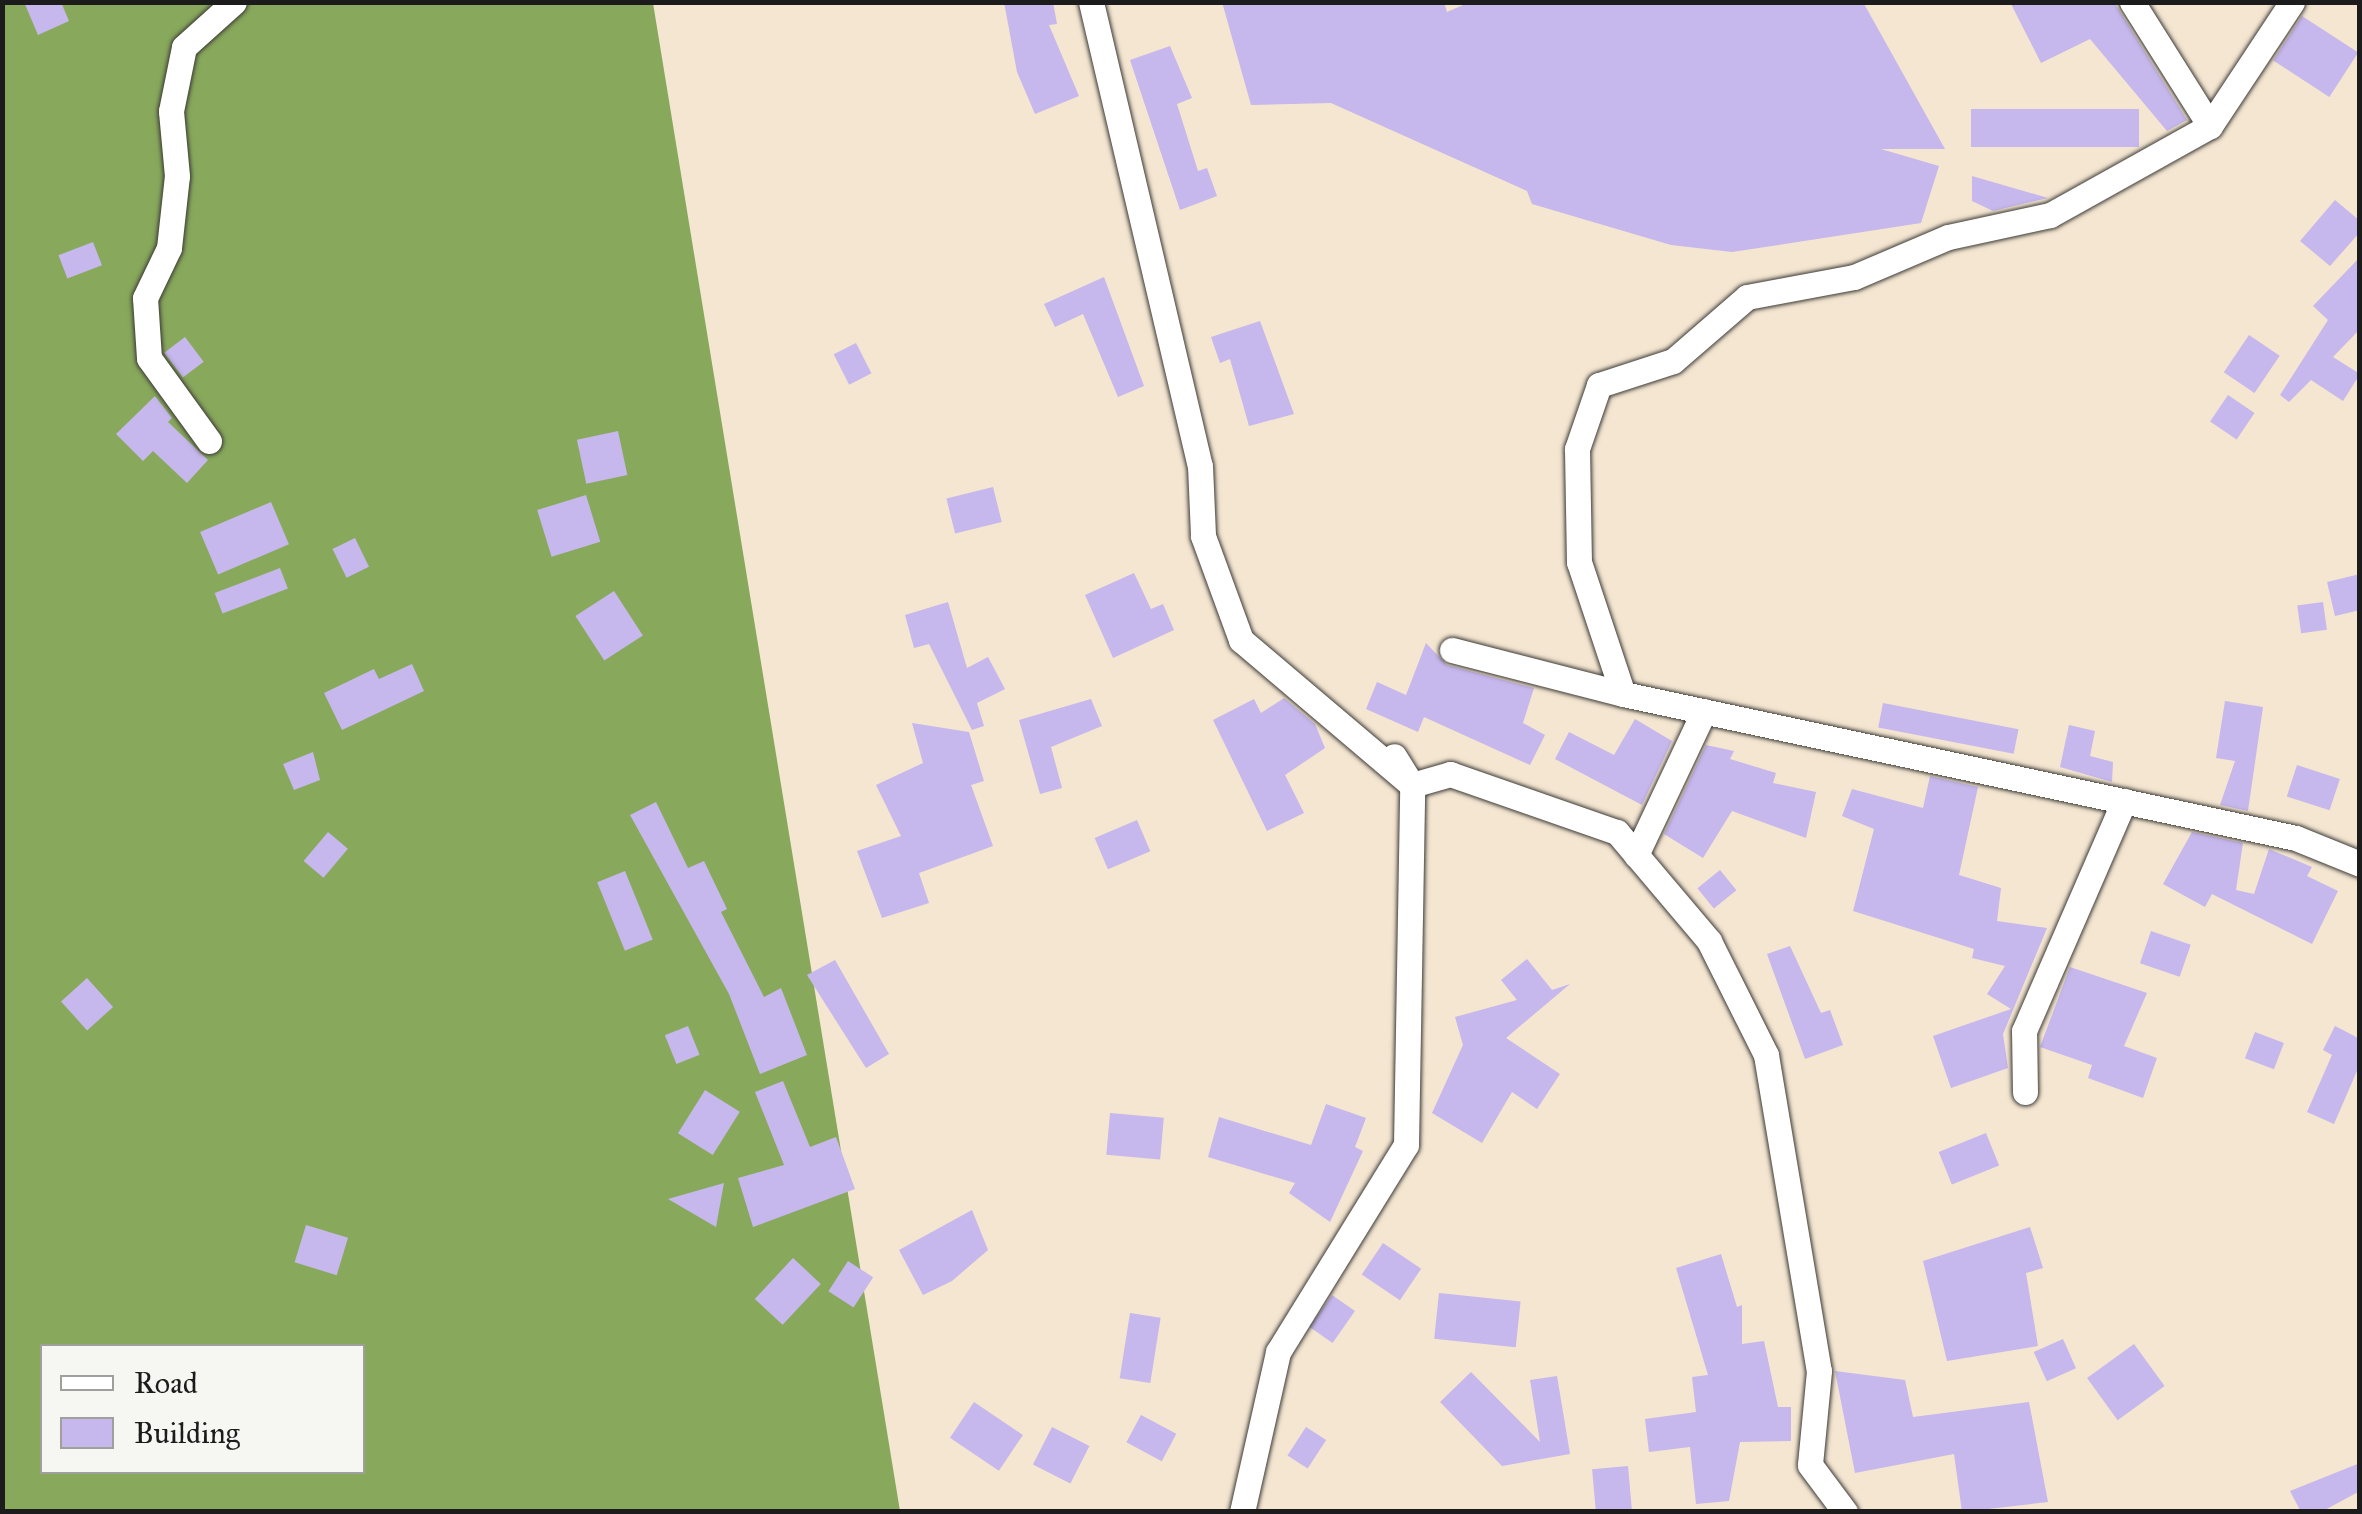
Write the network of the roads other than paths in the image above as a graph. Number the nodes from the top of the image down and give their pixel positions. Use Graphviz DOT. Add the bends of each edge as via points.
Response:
graph roads {
  1 [pos="234,2"];
  2 [pos="1091,2"];
  3 [pos="2132,2"];
  4 [pos="2292,2"];
  5 [pos="2210,126"];
  6 [pos="210,441"];
  7 [pos="1452,650"];
  8 [pos="1624,694"];
  9 [pos="1704,711"];
  10 [pos="1394,756"];
  11 [pos="1412,785"];
  12 [pos="2124,801"];
  13 [pos="1636,854"];
  14 [pos="2360,864"];
  15 [pos="2025,1092"];
  16 [pos="1242,1512"];
  17 [pos="1845,1512"];
  1 -- 6 [label="street" via="184,47 171,111 178,176 169,248 145,298 148,358"];
  2 -- 11 [label="street" via="1200,466 1202,536 1241,640"];
  3 -- 5 [label="street"];
  4 -- 5 [label="street"];
  5 -- 8 [label="street" via="2050,215 1948,237 1854,276 1747,297 1673,362 1599,385 1577,449 1578,562"];
  7 -- 8 [label="street"];
  8 -- 9 [label="street"];
  9 -- 12 [label="street"];
  9 -- 13 [label="street"];
  10 -- 11 [label="street"];
  11 -- 13 [label="street" via="1450,774 1617,832"];
  11 -- 16 [label="street" via="1406,1145 1278,1352"];
  12 -- 14 [label="street" via="2296,838"];
  12 -- 15 [label="street" via="2120,824 2024,1032"];
  13 -- 17 [label="street" via="1710,942 1766,1054 1819,1371 1810,1465"];
}
